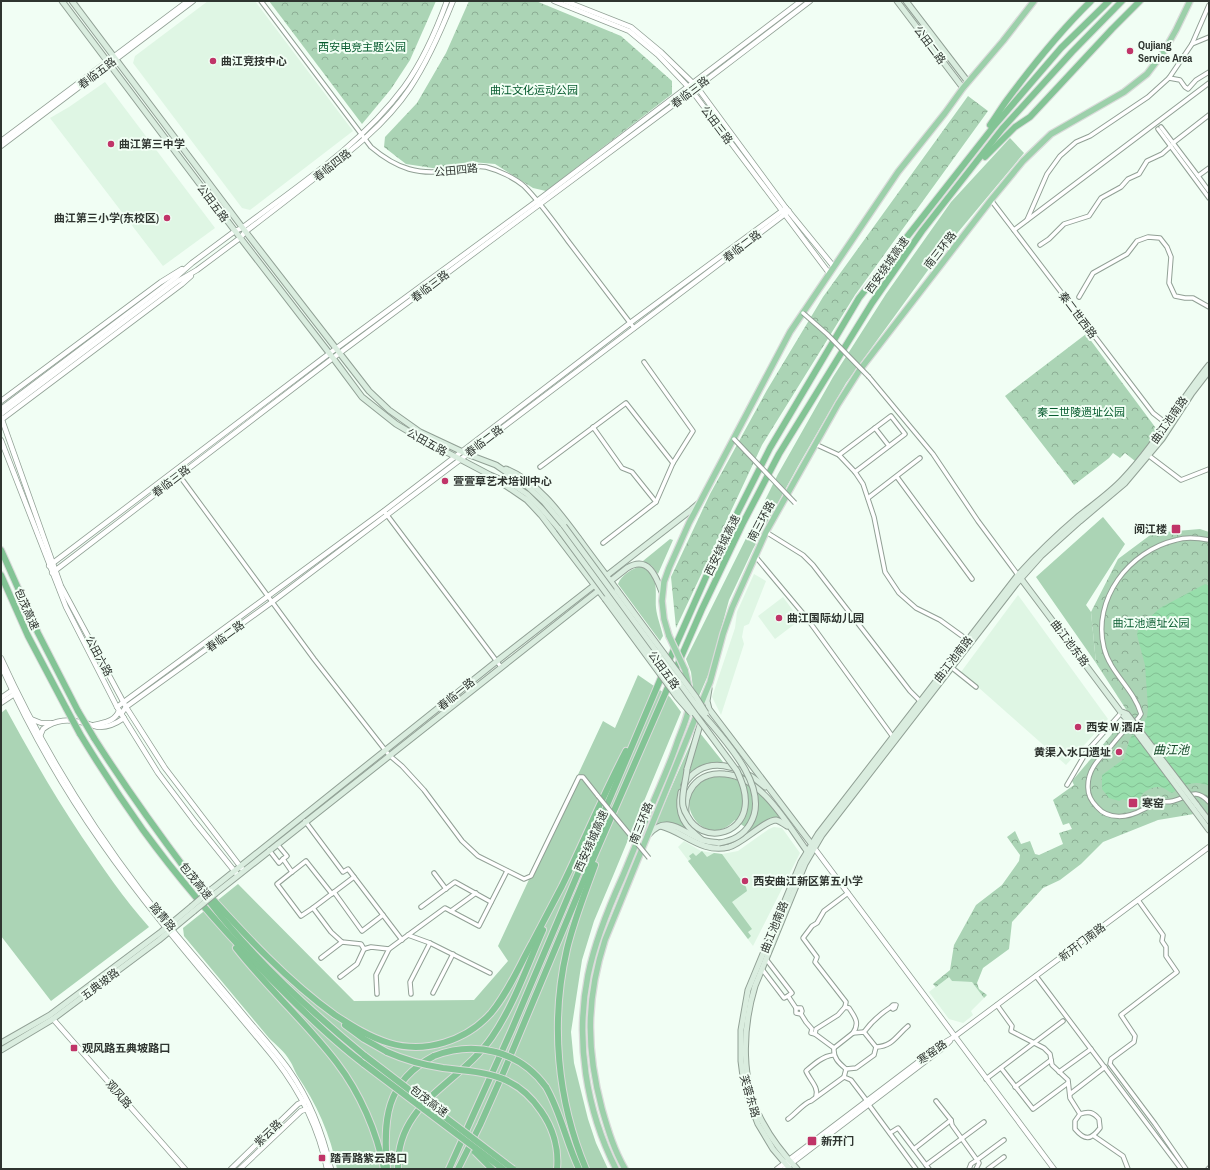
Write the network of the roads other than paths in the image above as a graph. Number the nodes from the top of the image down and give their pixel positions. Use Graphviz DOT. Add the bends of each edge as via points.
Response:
graph roads {
  1 [pos="62,1"];
  2 [pos="72,1"];
  3 [pos="188,1"];
  4 [pos="193,1"];
  5 [pos="261,1"];
  6 [pos="448,1"];
  7 [pos="453,1"];
  8 [pos="554,1"];
  9 [pos="565,1"];
  10 [pos="801,1"];
  11 [pos="810,1"];
  12 [pos="897,1"];
  13 [pos="906,1"];
  14 [pos="1034,1"];
  15 [pos="1091,1"];
  16 [pos="1109,1"];
  17 [pos="1122,1"];
  18 [pos="1140,1"];
  19 [pos="1190,1"];
  20 [pos="1209,4"];
  21 [pos="1209,37"];
  22 [pos="1192,44"];
  23 [pos="114,58"];
  24 [pos="108,63"];
  25 [pos="1209,72"];
  26 [pos="1169,78"];
  27 [pos="968,82"];
  28 [pos="1209,83"];
  29 [pos="695,85"];
  30 [pos="963,88"];
  31 [pos="690,89"];
  32 [pos="1209,115"];
  33 [pos="1159,128"];
  34 [pos="363,137"];
  35 [pos="1,141"];
  36 [pos="1172,145"];
  37 [pos="1,146"];
  38 [pos="1209,168"];
  39 [pos="1198,176"];
  40 [pos="1209,191"];
  41 [pos="1209,198"];
  42 [pos="991,200"];
  43 [pos="945,202"];
  44 [pos="539,203"];
  45 [pos="785,211"];
  46 [pos="924,216"];
  47 [pos="1027,220"];
  48 [pos="244,230"];
  49 [pos="1014,230"];
  50 [pos="235,231"];
  51 [pos="240,238"];
  52 [pos="1040,245"];
  53 [pos="192,263"];
  54 [pos="834,267"];
  55 [pos="197,270"];
  56 [pos="830,273"];
  57 [pos="166,288"];
  58 [pos="1078,297"];
  59 [pos="1209,307"];
  60 [pos="803,313"];
  61 [pos="630,323"];
  62 [pos="634,328"];
  63 [pos="336,349"];
  64 [pos="330,353"];
  65 [pos="340,354"];
  66 [pos="334,358"];
  67 [pos="644,362"];
  68 [pos="1209,365"];
  69 [pos="1209,371"];
  70 [pos="1,401"];
  71 [pos="1,409"];
  72 [pos="1,418"];
  73 [pos="1168,425"];
  74 [pos="593,427"];
  75 [pos="875,428"];
  76 [pos="734,439"];
  77 [pos="1,440"];
  78 [pos="815,444"];
  79 [pos="889,446"];
  80 [pos="465,453"];
  81 [pos="839,455"];
  82 [pos="1148,455"];
  83 [pos="458,458"];
  84 [pos="920,458"];
  85 [pos="672,463"];
  86 [pos="496,465"];
  87 [pos="540,467"];
  88 [pos="1209,469"];
  89 [pos="178,472"];
  90 [pos="855,472"];
  91 [pos="490,475"];
  92 [pos="897,477"];
  93 [pos="868,498"];
  94 [pos="701,500"];
  95 [pos="656,502"];
  96 [pos="795,503"];
  97 [pos="385,512"];
  98 [pos="561,527"];
  99 [pos="766,532"];
  100 [pos="1209,540"];
  101 [pos="603,543"];
  102 [pos="1,550"];
  103 [pos="755,555"];
  104 [pos="51,565"];
  105 [pos="53,571"];
  106 [pos="1,575"];
  107 [pos="606,576"];
  108 [pos="1020,576"];
  109 [pos="972,579"];
  110 [pos="610,581"];
  111 [pos="595,585"];
  112 [pos="599,590"];
  113 [pos="662,592"];
  114 [pos="268,597"];
  115 [pos="272,602"];
  116 [pos="969,641"];
  117 [pos="1,658"];
  118 [pos="497,661"];
  119 [pos="1,666"];
  120 [pos="501,667"];
  121 [pos="951,667"];
  122 [pos="710,682"];
  123 [pos="976,687"];
  124 [pos="15,691"];
  125 [pos="1,698"];
  126 [pos="707,701"];
  127 [pos="920,701"];
  128 [pos="1,703"];
  129 [pos="125,705"];
  130 [pos="120,713"];
  131 [pos="1123,714"];
  132 [pos="31,719"];
  133 [pos="642,722"];
  134 [pos="53,723"];
  135 [pos="93,725"];
  136 [pos="704,728"];
  137 [pos="717,731"];
  138 [pos="40,738"];
  139 [pos="894,738"];
  140 [pos="387,753"];
  141 [pos="1067,785"];
  142 [pos="776,798"];
  143 [pos="1209,802"];
  144 [pos="687,816"];
  145 [pos="612,819"];
  146 [pos="305,821"];
  147 [pos="1209,821"];
  148 [pos="661,826"];
  149 [pos="1209,830"];
  150 [pos="794,832"];
  151 [pos="647,836"];
  152 [pos="702,840"];
  153 [pos="277,844"];
  154 [pos="813,847"];
  155 [pos="1209,847"];
  156 [pos="269,850"];
  157 [pos="807,851"];
  158 [pos="649,858"];
  159 [pos="283,859"];
  160 [pos="242,868"];
  161 [pos="187,871"];
  162 [pos="507,871"];
  163 [pos="292,872"];
  164 [pos="236,873"];
  165 [pos="434,873"];
  166 [pos="354,877"];
  167 [pos="562,886"];
  168 [pos="446,889"];
  169 [pos="333,893"];
  170 [pos="476,893"];
  171 [pos="848,893"];
  172 [pos="197,898"];
  173 [pos="1138,900"];
  174 [pos="491,902"];
  175 [pos="421,907"];
  176 [pos="313,908"];
  177 [pos="192,909"];
  178 [pos="451,911"];
  179 [pos="383,915"];
  180 [pos="170,929"];
  181 [pos="408,936"];
  182 [pos="402,940"];
  183 [pos="342,942"];
  184 [pos="430,943"];
  185 [pos="364,949"];
  186 [pos="389,949"];
  187 [pos="453,954"];
  188 [pos="321,958"];
  189 [pos="766,958"];
  190 [pos="762,969"];
  191 [pos="490,972"];
  192 [pos="340,976"];
  193 [pos="1036,976"];
  194 [pos="748,990"];
  195 [pos="433,993"];
  196 [pos="377,994"];
  197 [pos="411,994"];
  198 [pos="752,995"];
  199 [pos="788,996"];
  200 [pos="320,1004"];
  201 [pos="997,1005"];
  202 [pos="845,1007"];
  203 [pos="891,1007"];
  204 [pos="53,1019"];
  205 [pos="1063,1021"];
  206 [pos="908,1026"];
  207 [pos="812,1029"];
  208 [pos="816,1029"];
  209 [pos="864,1032"];
  210 [pos="853,1033"];
  211 [pos="815,1034"];
  212 [pos="954,1037"];
  213 [pos="1,1043"];
  214 [pos="1034,1043"];
  215 [pos="876,1047"];
  216 [pos="834,1048"];
  217 [pos="1091,1048"];
  218 [pos="1,1050"];
  219 [pos="834,1055"];
  220 [pos="1051,1060"];
  221 [pos="1001,1068"];
  222 [pos="1105,1068"];
  223 [pos="846,1069"];
  224 [pos="1060,1072"];
  225 [pos="844,1077"];
  226 [pos="986,1079"];
  227 [pos="1068,1083"];
  228 [pos="1016,1087"];
  229 [pos="1070,1094"];
  230 [pos="816,1097"];
  231 [pos="936,1100"];
  232 [pos="305,1101"];
  233 [pos="868,1103"];
  234 [pos="308,1108"];
  235 [pos="1080,1114"];
  236 [pos="788,1119"];
  237 [pos="951,1120"];
  238 [pos="984,1122"];
  239 [pos="890,1133"];
  240 [pos="456,1134"];
  241 [pos="476,1134"];
  242 [pos="1094,1136"];
  243 [pos="962,1139"];
  244 [pos="1004,1140"];
  245 [pos="914,1149"];
  246 [pos="1004,1157"];
  247 [pos="977,1160"];
  248 [pos="788,1165"];
  249 [pos="926,1165"];
  250 [pos="185,1169"];
  251 [pos="231,1169"];
  252 [pos="240,1169"];
  253 [pos="327,1169"];
  254 [pos="331,1169"];
  255 [pos="384,1169"];
  256 [pos="387,1169"];
  257 [pos="398,1169"];
  258 [pos="449,1169"];
  259 [pos="458,1169"];
  260 [pos="462,1169"];
  261 [pos="492,1169"];
  262 [pos="503,1169"];
  263 [pos="513,1169"];
  264 [pos="558,1169"];
  265 [pos="579,1169"];
  266 [pos="586,1169"];
  267 [pos="616,1169"];
  268 [pos="625,1169"];
  269 [pos="776,1169"];
  270 [pos="797,1169"];
  271 [pos="916,1169"];
  272 [pos="929,1169"];
  273 [pos="969,1169"];
  274 [pos="976,1169"];
  275 [pos="988,1169"];
  276 [pos="1054,1169"];
  277 [pos="1128,1169"];
  278 [pos="1181,1169"];
  279 [pos="1186,1169"];
  1 -- 24 [label="main road, 公田五路"];
  2 -- 23 [label="main road, 公田五路"];
  3 -- 23 [label="street, 春临五路"];
  4 -- 23 [label="street, 春临五路"];
  5 -- 34 [label="street, 公田四路"];
  6 -- 34 [label="street, 春临四路" via="423,58 405,86"];
  7 -- 34 [label="street, 春临四路" via="442,30 410,89 390,113"];
  8 -- 31 [label="street, 公田三路" via="629,31 658,55"];
  9 -- 29 [label="street, 公田三路" via="631,28"];
  10 -- 29 [label="street, 春临三路"];
  11 -- 29 [label="street, 春临三路"];
  12 -- 30 [label="main road, 公田二路"];
  13 -- 27 [label="main road, 公田二路"];
  14 -- 27 [label="highway, 南三环路"];
  15 -- 46 [label="highway" via="1040,57"];
  16 -- 46 [label="highway, 西安绕城高速" via="1061,48"];
  17 -- 43 [label="highway, 西安绕城高速" via="1002,129"];
  18 -- 43 [label="highway" via="1030,117 1015,127 988,154"];
  19 -- 42 [label="highway, 南三环路" via="1163,53 1147,74 1124,92 1051,134 1023,161"];
  20 -- 22 [label="street"];
  21 -- 22 [label="street"];
  22 -- 26 [label="street"];
  23 -- 24 [label="street, 春临五路"];
  23 -- 48 [label="main road, 公田五路"];
  24 -- 35 [label="street, 春临五路"];
  24 -- 37 [label="street, 春临五路"];
  24 -- 50 [label="main road, 公田五路"];
  25 -- 26 [label="street" via="1188,89 1180,80"];
  26 -- 47 [label="street" via="1148,97 1090,136 1076,142 1060,156 1047,174"];
  27 -- 30 [label="highway, 南三环路"];
  28 -- 47 [label="street"];
  29 -- 31 [label="street, 春临三路"];
  29 -- 45 [label="street, 公田三路"];
  30 -- 54 [label="highway, 南三环路" via="898,172"];
  31 -- 44 [label="street, 春临三路"];
  31 -- 45 [label="street, 公田三路"];
  32 -- 36 [label="street"];
  33 -- 36 [label="street"];
  34 -- 44 [label="street, 公田四路" via="371,148 390,162 425,173 485,167 504,174 522,185"];
  34 -- 48 [label="street, 春临四路"];
  36 -- 39 [label="street"];
  36 -- 41 [label="street"];
  36 -- 52 [label="street" via="1162,154 1147,161 1139,174 1101,198 1089,216 1064,224"];
  38 -- 39 [label="street"];
  39 -- 40 [label="street"];
  42 -- 49 [label="street, 秦二世西路"];
  42 -- 78 [label="highway, 南三环路" via="859,371"];
  43 -- 145 [label="highway, 西安绕城高速" via="872,303 779,454 702,609"];
  44 -- 61 [label="street, 公田四路"];
  44 -- 63 [label="street, 春临三路"];
  44 -- 65 [label="street, 春临三路"];
  45 -- 54 [label="street, 公田三路"];
  45 -- 56 [label="street, 公田三路"];
  45 -- 61 [label="street, 春临二路"];
  45 -- 62 [label="street, 春临二路"];
  46 -- 133 [label="highway, 西安绕城高速" via="859,298 770,448 713,561"];
  47 -- 49 [label="street"];
  48 -- 50 [label="street, 春临四路"];
  48 -- 51 [label="street, 春临四路"];
  48 -- 63 [label="main road, 公田五路"];
  49 -- 73 [label="street, 秦二世西路" via="1153,413"];
  50 -- 51 [label="main road, 公田五路"];
  50 -- 53 [label="street, 春临四路"];
  51 -- 55 [label="street, 春临四路"];
  51 -- 64 [label="main road, 公田五路"];
  53 -- 57 [label="street, 春临四路"];
  53 -- 70 [label="street" via="161,282"];
  54 -- 56 [label="highway, 南三环路"];
  55 -- 57 [label="street, 春临四路"];
  55 -- 72 [label="street" via="182,284"];
  56 -- 60 [label="highway, 南三环路"];
  57 -- 71 [label="street"];
  57 -- 72 [label="street"];
  58 -- 59 [label="street" via="1093,273 1127,254 1137,241 1148,237 1160,238 1167,247 1171,257 1169,283 1175,296 1193,298"];
  60 -- 76 [label="highway, 南三环路" via="790,332"];
  60 -- 108 [label="street, bridge" via="870,376 933,454 978,521"];
  61 -- 62 [label="street, 公田四路"];
  61 -- 80 [label="street, 春临二路"];
  62 -- 80 [label="street, 春临二路"];
  63 -- 64 [label="street, 春临三路"];
  63 -- 65 [label="main road, 公田五路"];
  64 -- 66 [label="main road, 公田五路"];
  64 -- 89 [label="street, 春临三路"];
  65 -- 66 [label="street, 春临三路"];
  65 -- 80 [label="main road, 公田五路" via="369,391 389,410 420,432"];
  66 -- 83 [label="main road, 公田五路" via="362,397 396,424"];
  66 -- 89 [label="street, 春临三路"];
  67 -- 85 [label="street" via="693,431"];
  68 -- 73 [label="main road, 曲江池南路"];
  69 -- 73 [label="main road, 曲江池南路"];
  72 -- 104 [label="street, 公田六路"];
  73 -- 82 [label="main road, 曲江池南路" via="1162,439"];
  73 -- 108 [label="main road, 曲江池南路" via="1122,480 1038,554"];
  74 -- 85 [label="street" via="626,403"];
  74 -- 87 [label="street"];
  74 -- 95 [label="street" via="622,468 632,472"];
  75 -- 79 [label="street"];
  75 -- 79 [label="street" via="891,416 905,434"];
  75 -- 81 [label="street"];
  76 -- 94 [label="highway, 南三环路"];
  76 -- 96 [label="street, bridge"];
  77 -- 104 [label="street, 公田六路"];
  78 -- 81 [label="street"];
  78 -- 99 [label="highway, 南三环路"];
  79 -- 90 [label="street"];
  80 -- 83 [label="street, 春临二路"];
  80 -- 86 [label="main road, 公田五路"];
  81 -- 90 [label="street"];
  82 -- 88 [label="street" via="1181,480"];
  82 -- 108 [label="main road, 曲江池南路" via="1125,483"];
  83 -- 91 [label="main road, 公田五路"];
  83 -- 97 [label="street, 春临二路"];
  84 -- 92 [label="street"];
  85 -- 95 [label="street"];
  86 -- 98 [label="main road, 公田五路" via="536,493"];
  86 -- 107 [label="main road" via="515,473 539,492 561,515"];
  89 -- 104 [label="street, 春临三路"];
  89 -- 105 [label="street, 春临三路"];
  89 -- 114 [label="street"];
  90 -- 93 [label="street"];
  91 -- 98 [label="main road, 公田五路" via="527,494"];
  91 -- 111 [label="main road" via="534,507"];
  92 -- 93 [label="street"];
  92 -- 109 [label="street"];
  93 -- 116 [label="street" via="885,572 899,593 916,608 940,620"];
  94 -- 107 [label="main road, 春临一路"];
  94 -- 113 [label="highway, 南三环路" via="669,568"];
  95 -- 101 [label="street"];
  97 -- 114 [label="street, 春临二路"];
  97 -- 115 [label="street, 春临二路"];
  97 -- 118 [label="street"];
  98 -- 136 [label="main road, 公田五路, bridge"];
  98 -- 137 [label="main road, 公田五路, bridge"];
  99 -- 103 [label="highway, 南三环路"];
  99 -- 127 [label="street" via="803,555 813,565"];
  100 -- 143 [label="street" via="1176,539 1147,552 1123,573 1107,599 1102,616 1104,648 1112,668 1133,696 1141,714 1091,770 1088,791 1100,810 1114,816 1131,815 1157,802 1173,802 1191,794 1199,794"];
  102 -- 161 [label="highway, 包茂高速, bridge" via="38,633 78,711 145,815"];
  103 -- 122 [label="highway, 南三环路" via="732,608"];
  103 -- 139 [label="street" via="806,617"];
  104 -- 105 [label="street, 公田六路"];
  105 -- 129 [label="street, 公田六路"];
  105 -- 130 [label="street, 公田六路" via="66,606"];
  106 -- 172 [label="highway, 包茂高速, bridge" via="31,643 80,734 144,831"];
  107 -- 110 [label="main road"];
  107 -- 111 [label="main road, 春临一路"];
  108 -- 116 [label="main road, 曲江池南路"];
  108 -- 131 [label="main road, 曲江池东路"];
  110 -- 112 [label="main road, 春临一路"];
  110 -- 113 [label="main road, 春临一路" via="630,566 644,565 652,571"];
  110 -- 137 [label="main road, bridge" via="696,697"];
  111 -- 112 [label="main road"];
  111 -- 118 [label="main road, 春临一路"];
  112 -- 120 [label="main road, 春临一路"];
  112 -- 136 [label="main road, bridge" via="677,697"];
  113 -- 267 [label="highway, 南三环路, bridge" via="664,619 669,636 685,670 690,697 686,719 603,923 586,988 583,1012 588,1086 596,1122"];
  114 -- 115 [label="street"];
  114 -- 129 [label="street, 春临二路"];
  115 -- 129 [label="street, 春临二路"];
  115 -- 140 [label="street"];
  116 -- 121 [label="main road, 曲江池南路"];
  116 -- 127 [label="main road, 曲江池南路"];
  117 -- 124 [label="street, 踏青路"];
  118 -- 120 [label="street"];
  118 -- 140 [label="main road, 春临一路"];
  119 -- 124 [label="street, 踏青路"];
  120 -- 140 [label="main road, 春临一路"];
  121 -- 123 [label="street"];
  121 -- 139 [label="main road, 曲江池南路"];
  122 -- 126 [label="main road"];
  122 -- 151 [label="highway, 南三环路"];
  124 -- 125 [label="street"];
  124 -- 128 [label="street"];
  124 -- 132 [label="street, 踏青路"];
  124 -- 138 [label="street, 踏青路"];
  126 -- 142 [label="main road" via="709,709"];
  126 -- 144 [label="main road, bridge" via="687,769 683,806"];
  127 -- 139 [label="main road, 曲江池南路"];
  129 -- 130 [label="street, 春临二路"];
  129 -- 130 [label="street, 春临二路"];
  129 -- 160 [label="street, 公田六路" via="165,768"];
  130 -- 135 [label="street" via="112,720"];
  130 -- 135 [label="street" via="107,726"];
  130 -- 164 [label="street, 公田六路" via="158,773"];
  131 -- 141 [label="street" via="1087,751"];
  131 -- 147 [label="main road, 曲江池东路, bridge" via="1127,714"];
  131 -- 149 [label="main road, 曲江池东路, bridge"];
  132 -- 134 [label="street" via="41,723"];
  132 -- 138 [label="street, 踏青路"];
  133 -- 167 [label="highway"];
  133 -- 258 [label="highway, 西安绕城高速" via="512,1029"];
  134 -- 135 [label="street" via="68,720"];
  134 -- 138 [label="street" via="43,729"];
  136 -- 144 [label="main road, 公田五路, bridge" via="741,780 746,798 745,808 734,827 717,833 701,830 694,826"];
  137 -- 152 [label="main road, 公田五路, bridge" via="747,773 754,790 756,808 746,830 739,836 719,843"];
  138 -- 180 [label="street, 踏青路" via="100,833"];
  139 -- 154 [label="main road, 曲江池南路" via="818,834"];
  140 -- 146 [label="main road, 春临一路"];
  140 -- 160 [label="main road, 春临一路"];
  140 -- 162 [label="street" via="424,790 462,841 478,856"];
  142 -- 152 [label="main road" via="754,778 736,768 719,765 698,771 685,784 679,805 686,826"];
  142 -- 154 [label="main road"];
  144 -- 150 [label="main road" via="686,803 689,791 698,781 710,775 729,774 742,778 769,799"];
  145 -- 241 [label="highway, 西安绕城高速"];
  145 -- 266 [label="highway" via="570,936 558,1007 558,1054 562,1083 571,1129"];
  146 -- 153 [label="main road, 春临一路"];
  146 -- 166 [label="street" via="343,872 348,869"];
  148 -- 150 [label="main road" via="675,830 699,845 715,849 729,847 776,820"];
  148 -- 151 [label="main road" via="654,828"];
  148 -- 152 [label="main road" via="673,825"];
  150 -- 157 [label="main road"];
  151 -- 268 [label="highway, 南三环路" via="602,950 594,980 590,1017 594,1075 607,1126"];
  153 -- 156 [label="main road, 春临一路"];
  153 -- 159 [label="street" via="287,856"];
  154 -- 157 [label="main road, 曲江池南路"];
  154 -- 171 [label="street"];
  154 -- 189 [label="main road, 曲江池南路"];
  155 -- 173 [label="street, 新开门南路"];
  156 -- 159 [label="street" via="279,862"];
  156 -- 160 [label="main road, 春临一路"];
  157 -- 194 [label="main road, 曲江池南路"];
  158 -- 162 [label="street, bridge" via="582,777 579,777 531,876 524,880"];
  159 -- 163 [label="street"];
  160 -- 164 [label="main road, 春临一路"];
  161 -- 200 [label="highway" via="265,954"];
  161 -- 263 [label="highway, 包茂高速, bridge" via="255,954 306,1005 365,1056"];
  162 -- 174 [label="street"];
  163 -- 169 [label="street" via="306,861"];
  163 -- 176 [label="street" via="277,884 301,916"];
  164 -- 177 [label="main road, 春临一路, bridge"];
  165 -- 168 [label="street"];
  166 -- 169 [label="street"];
  166 -- 179 [label="street"];
  167 -- 200 [label="highway" via="500,1002 484,1020 457,1038 425,1046 393,1044 360,1030"];
  167 -- 257 [label="highway" via="496,1031 475,1058 415,1113 402,1140"];
  168 -- 170 [label="street" via="455,882"];
  168 -- 175 [label="street"];
  169 -- 176 [label="street"];
  169 -- 179 [label="street" via="362,931"];
  170 -- 174 [label="street"];
  170 -- 178 [label="street"];
  171 -- 202 [label="street" via="824,912 803,938 817,957 815,962 846,1002"];
  171 -- 212 [label="street"];
  172 -- 240 [label="highway, 包茂高速, bridge" via="257,966 310,1017 364,1064"];
  172 -- 255 [label="highway" via="254,971 315,1036 338,1065 366,1115"];
  173 -- 193 [label="street, 新开门南路"];
  173 -- 279 [label="street" via="1163,935 1166,956 1177,972 1121,1015 1135,1036 1134,1042 1111,1059 1110,1064"];
  174 -- 178 [label="street" via="479,926"];
  176 -- 183 [label="street"];
  177 -- 180 [label="main road, 五典坡路"];
  178 -- 181 [label="street" via="445,908"];
  179 -- 182 [label="street"];
  180 -- 204 [label="main road, 五典坡路"];
  180 -- 213 [label="main road, 五典坡路" via="50,1015"];
  180 -- 232 [label="street, 踏青路" via="275,1059"];
  181 -- 182 [label="street"];
  181 -- 184 [label="street"];
  182 -- 186 [label="street"];
  183 -- 185 [label="street" via="361,944"];
  183 -- 188 [label="street"];
  184 -- 187 [label="street"];
  184 -- 197 [label="street" via="410,982"];
  185 -- 186 [label="street"];
  185 -- 192 [label="street" via="357,964"];
  186 -- 196 [label="street" via="376,975"];
  187 -- 191 [label="street"];
  187 -- 195 [label="street"];
  189 -- 190 [label="main road, 曲江池南路"];
  189 -- 199 [label="street" via="792,993"];
  190 -- 198 [label="main road, 曲江池南路"];
  190 -- 199 [label="street" via="784,998"];
  193 -- 201 [label="street, 新开门南路"];
  193 -- 217 [label="street"];
  194 -- 248 [label="main road, 芙蓉东路" via="741,1030 744,1084 758,1124"];
  198 -- 248 [label="main road, 芙蓉东路" via="746,1030 749,1083 762,1122"];
  199 -- 207 [label="street" via="796,1008 796,1013 800,1014"];
  200 -- 264 [label="highway, bridge" via="351,1031 403,1059 490,1074 516,1086 534,1101 547,1120 556,1145"];
  201 -- 212 [label="street, 新开门南路"];
  201 -- 214 [label="street" via="1012,1026 1011,1031"];
  202 -- 208 [label="street"];
  202 -- 210 [label="street" via="849,1008 856,1019 856,1029"];
  203 -- 209 [label="street" via="877,1016"];
  204 -- 218 [label="main road, 五典坡路"];
  204 -- 250 [label="street, 观风路"];
  205 -- 214 [label="street"];
  206 -- 215 [label="street" via="885,1046"];
  207 -- 208 [label="street"];
  207 -- 211 [label="street" via="811,1033"];
  208 -- 211 [label="street"];
  209 -- 210 [label="street"];
  209 -- 215 [label="street"];
  210 -- 216 [label="street"];
  211 -- 216 [label="street"];
  212 -- 226 [label="street"];
  212 -- 233 [label="street, 寒窑路"];
  214 -- 220 [label="street" via="1044,1048 1050,1054"];
  214 -- 221 [label="street"];
  215 -- 223 [label="street" via="874,1055 856,1068"];
  216 -- 219 [label="street"];
  217 -- 222 [label="street"];
  217 -- 224 [label="street"];
  219 -- 223 [label="street"];
  219 -- 230 [label="street" via="815,1063 806,1071 818,1092"];
  220 -- 224 [label="street" via="1052,1065"];
  220 -- 228 [label="street"];
  221 -- 226 [label="street"];
  221 -- 228 [label="street"];
  222 -- 229 [label="street"];
  222 -- 278 [label="street"];
  223 -- 225 [label="street"];
  224 -- 227 [label="street"];
  225 -- 230 [label="street"];
  225 -- 233 [label="street" via="851,1080"];
  226 -- 276 [label="street"];
  227 -- 228 [label="street" via="1033,1109"];
  227 -- 229 [label="street"];
  229 -- 235 [label="street"];
  230 -- 236 [label="street"];
  231 -- 237 [label="street"];
  232 -- 234 [label="street, 踏青路"];
  232 -- 251 [label="street, 紫云路" via="298,1104"];
  233 -- 239 [label="street"];
  233 -- 248 [label="street, 寒窑路"];
  234 -- 252 [label="street, 紫云路"];
  234 -- 253 [label="street, 踏青路"];
  234 -- 254 [label="street, 踏青路" via="321,1131"];
  235 -- 242 [label="street" via="1075,1121 1075,1129 1087,1138"];
  235 -- 242 [label="street" via="1088,1112 1099,1119 1100,1128"];
  237 -- 243 [label="street"];
  237 -- 245 [label="street"];
  238 -- 243 [label="street"];
  239 -- 245 [label="street" via="898,1128"];
  239 -- 271 [label="street"];
  240 -- 261 [label="highway, bridge"];
  240 -- 262 [label="highway, bridge"];
  241 -- 259 [label="highway, 西安绕城高速"];
  241 -- 260 [label="highway"];
  242 -- 277 [label="street" via="1123,1156"];
  243 -- 247 [label="street"];
  243 -- 249 [label="street"];
  244 -- 247 [label="street"];
  245 -- 249 [label="street"];
  246 -- 275 [label="street"];
  247 -- 273 [label="street"];
  247 -- 274 [label="street" via="979,1164"];
  248 -- 269 [label="street, 寒窑路"];
  248 -- 270 [label="main road, 芙蓉东路"];
  249 -- 272 [label="street"];
  256 -- 265 [label="highway, bridge" via="387,1114 406,1077 434,1056 461,1049 481,1048 520,1062 546,1087 554,1100"];
}
